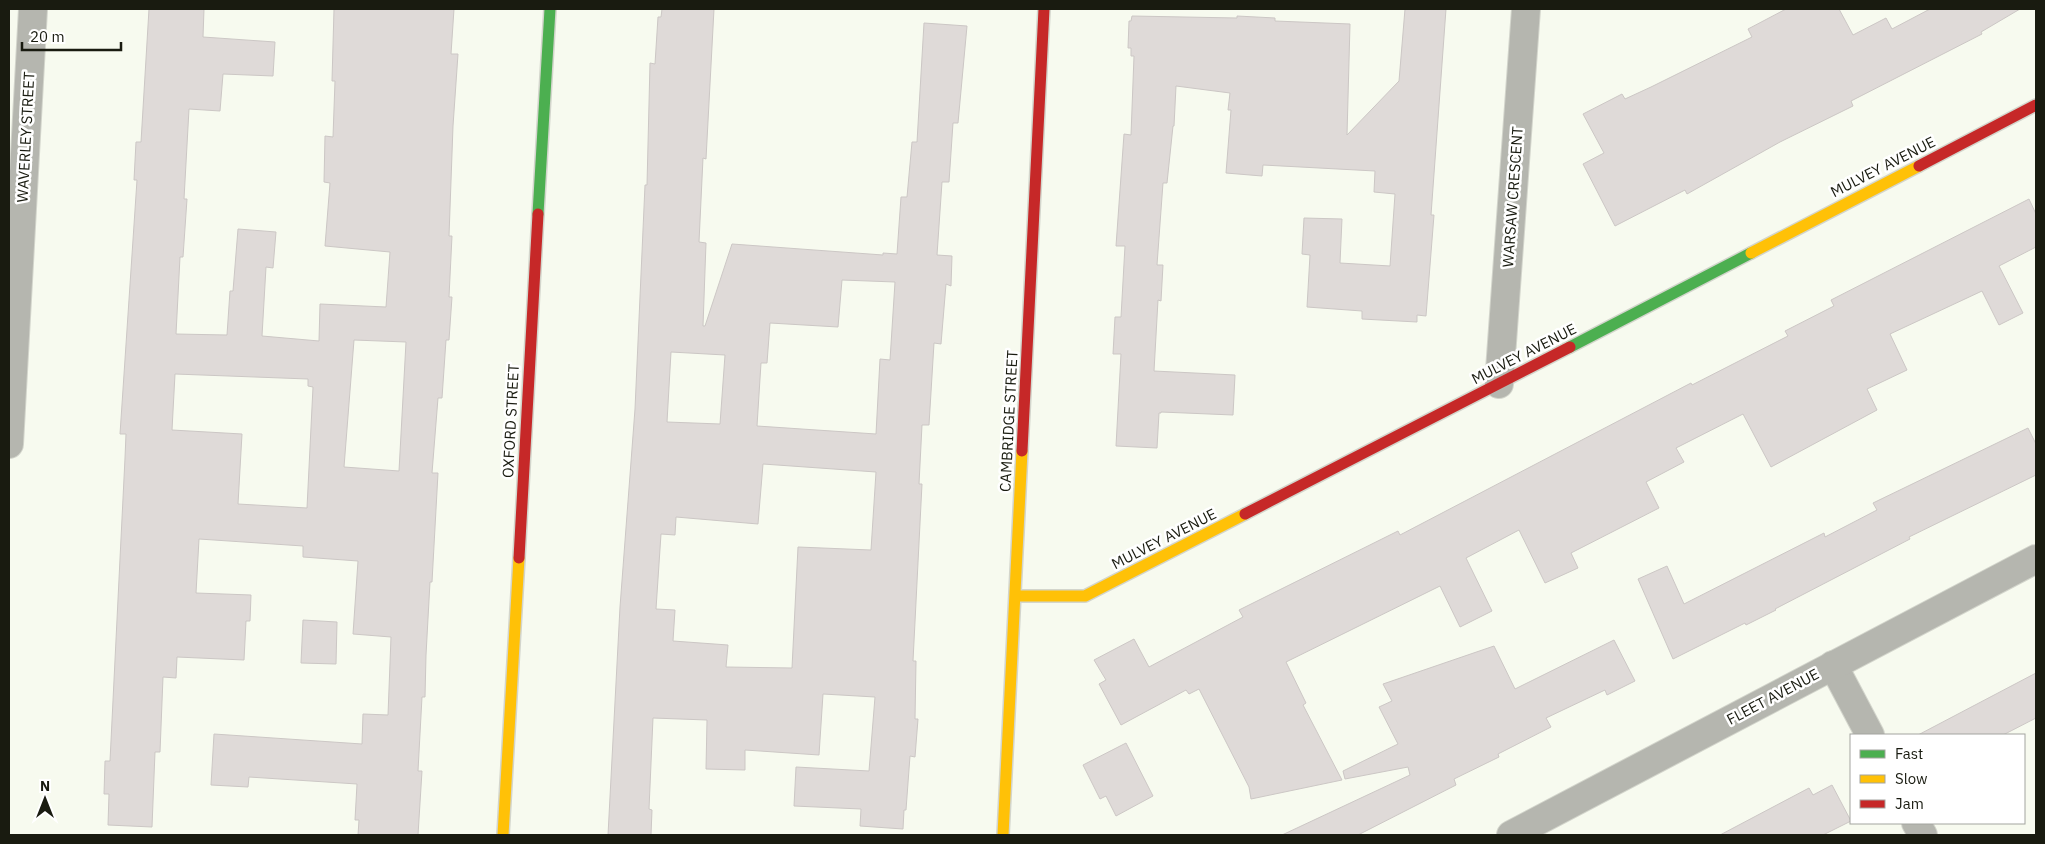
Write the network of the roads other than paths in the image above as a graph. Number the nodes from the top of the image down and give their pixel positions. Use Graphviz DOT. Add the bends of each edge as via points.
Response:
graph roads {
  1 [pos="33,9"];
  2 [pos="550,9"];
  3 [pos="1044,9"];
  4 [pos="1526,9"];
  5 [pos="2036,105"];
  6 [pos="1499,384"];
  7 [pos="9,444"];
  8 [pos="2036,559"];
  9 [pos="1016,596"];
  10 [pos="1833,665"];
  11 [pos="1869,734"];
  12 [pos="1917,824"];
  13 [pos="503,835"];
  14 [pos="1003,835"];
  15 [pos="1511,835"];
  16 [pos="1923,835"];
  1 -- 7 [label="street, WAVERLEY STREET"];
  2 -- 13 [label="street, OXFORD STREET"];
  3 -- 9 [label="street, CAMBRIDGE STREET"];
  4 -- 6 [label="street, WARSAW CRESCENT"];
  5 -- 6 [label="street, MULVEY AVENUE"];
  6 -- 9 [label="street, MULVEY AVENUE" via="1086,596"];
  8 -- 10 [label="street, FLEET AVENUE"];
  9 -- 14 [label="street, CAMBRIDGE STREET"];
  10 -- 11 [label="street"];
  10 -- 15 [label="street, FLEET AVENUE"];
  12 -- 16 [label="street"];
}
